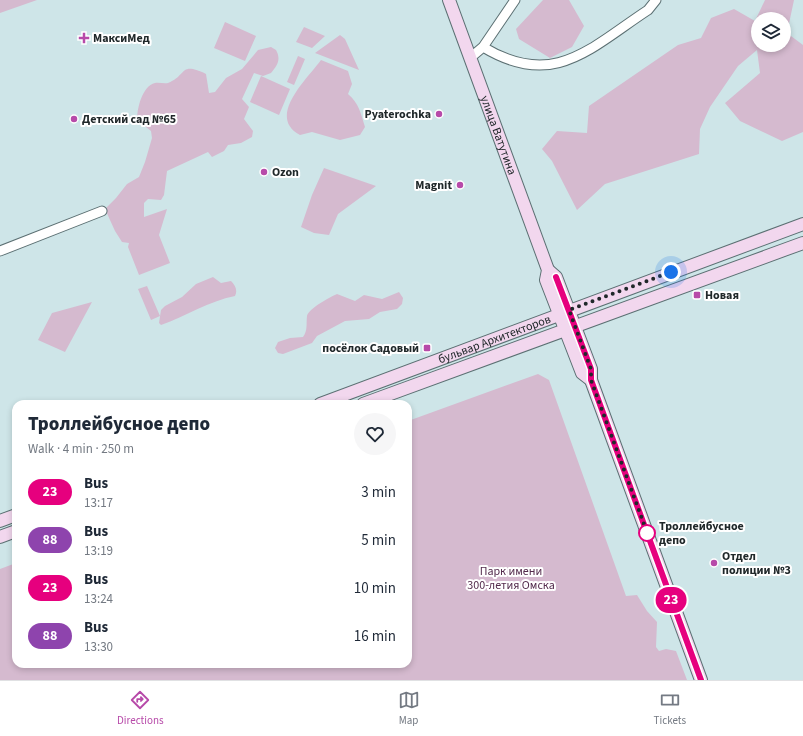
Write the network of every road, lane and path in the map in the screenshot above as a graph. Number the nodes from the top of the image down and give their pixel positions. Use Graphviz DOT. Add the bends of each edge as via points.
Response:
graph roads {
  1 [pos="449,0"];
  2 [pos="515,0"];
  3 [pos="656,0"];
  4 [pos="483,47"];
  5 [pos="470,58"];
  6 [pos="102,211"];
  7 [pos="803,224"];
  8 [pos="803,243"];
  9 [pos="0,250"];
  10 [pos="565,312"];
  11 [pos="571,328"];
  12 [pos="331,400"];
  13 [pos="374,400"];
  14 [pos="12,516"];
  15 [pos="0,521"];
  16 [pos="12,533"];
  17 [pos="0,537"];
  18 [pos="701,680"];
  1 -- 5 [label="main road, улица Ватутина"];
  2 -- 4 [label="street"];
  3 -- 4 [label="street" via="648,10 579,56 564,63 550,66 525,64 503,58"];
  4 -- 5 [label="street"];
  5 -- 10 [label="main road, улица Ватутина" via="548,270 556,277"];
  6 -- 9 [label="street"];
  7 -- 10 [label="main road, бульвар Архитекторов"];
  8 -- 11 [label="main road, бульвар Архитекторов"];
  10 -- 11 [label="main road, улица Ватутина"];
  10 -- 12 [label="main road, бульвар Архитекторов"];
  11 -- 13 [label="main road, бульвар Архитекторов"];
  11 -- 18 [label="main road, улица Ватутина" via="591,369 591,380"];
  14 -- 15 [label="main road"];
  16 -- 17 [label="main road"];
}
